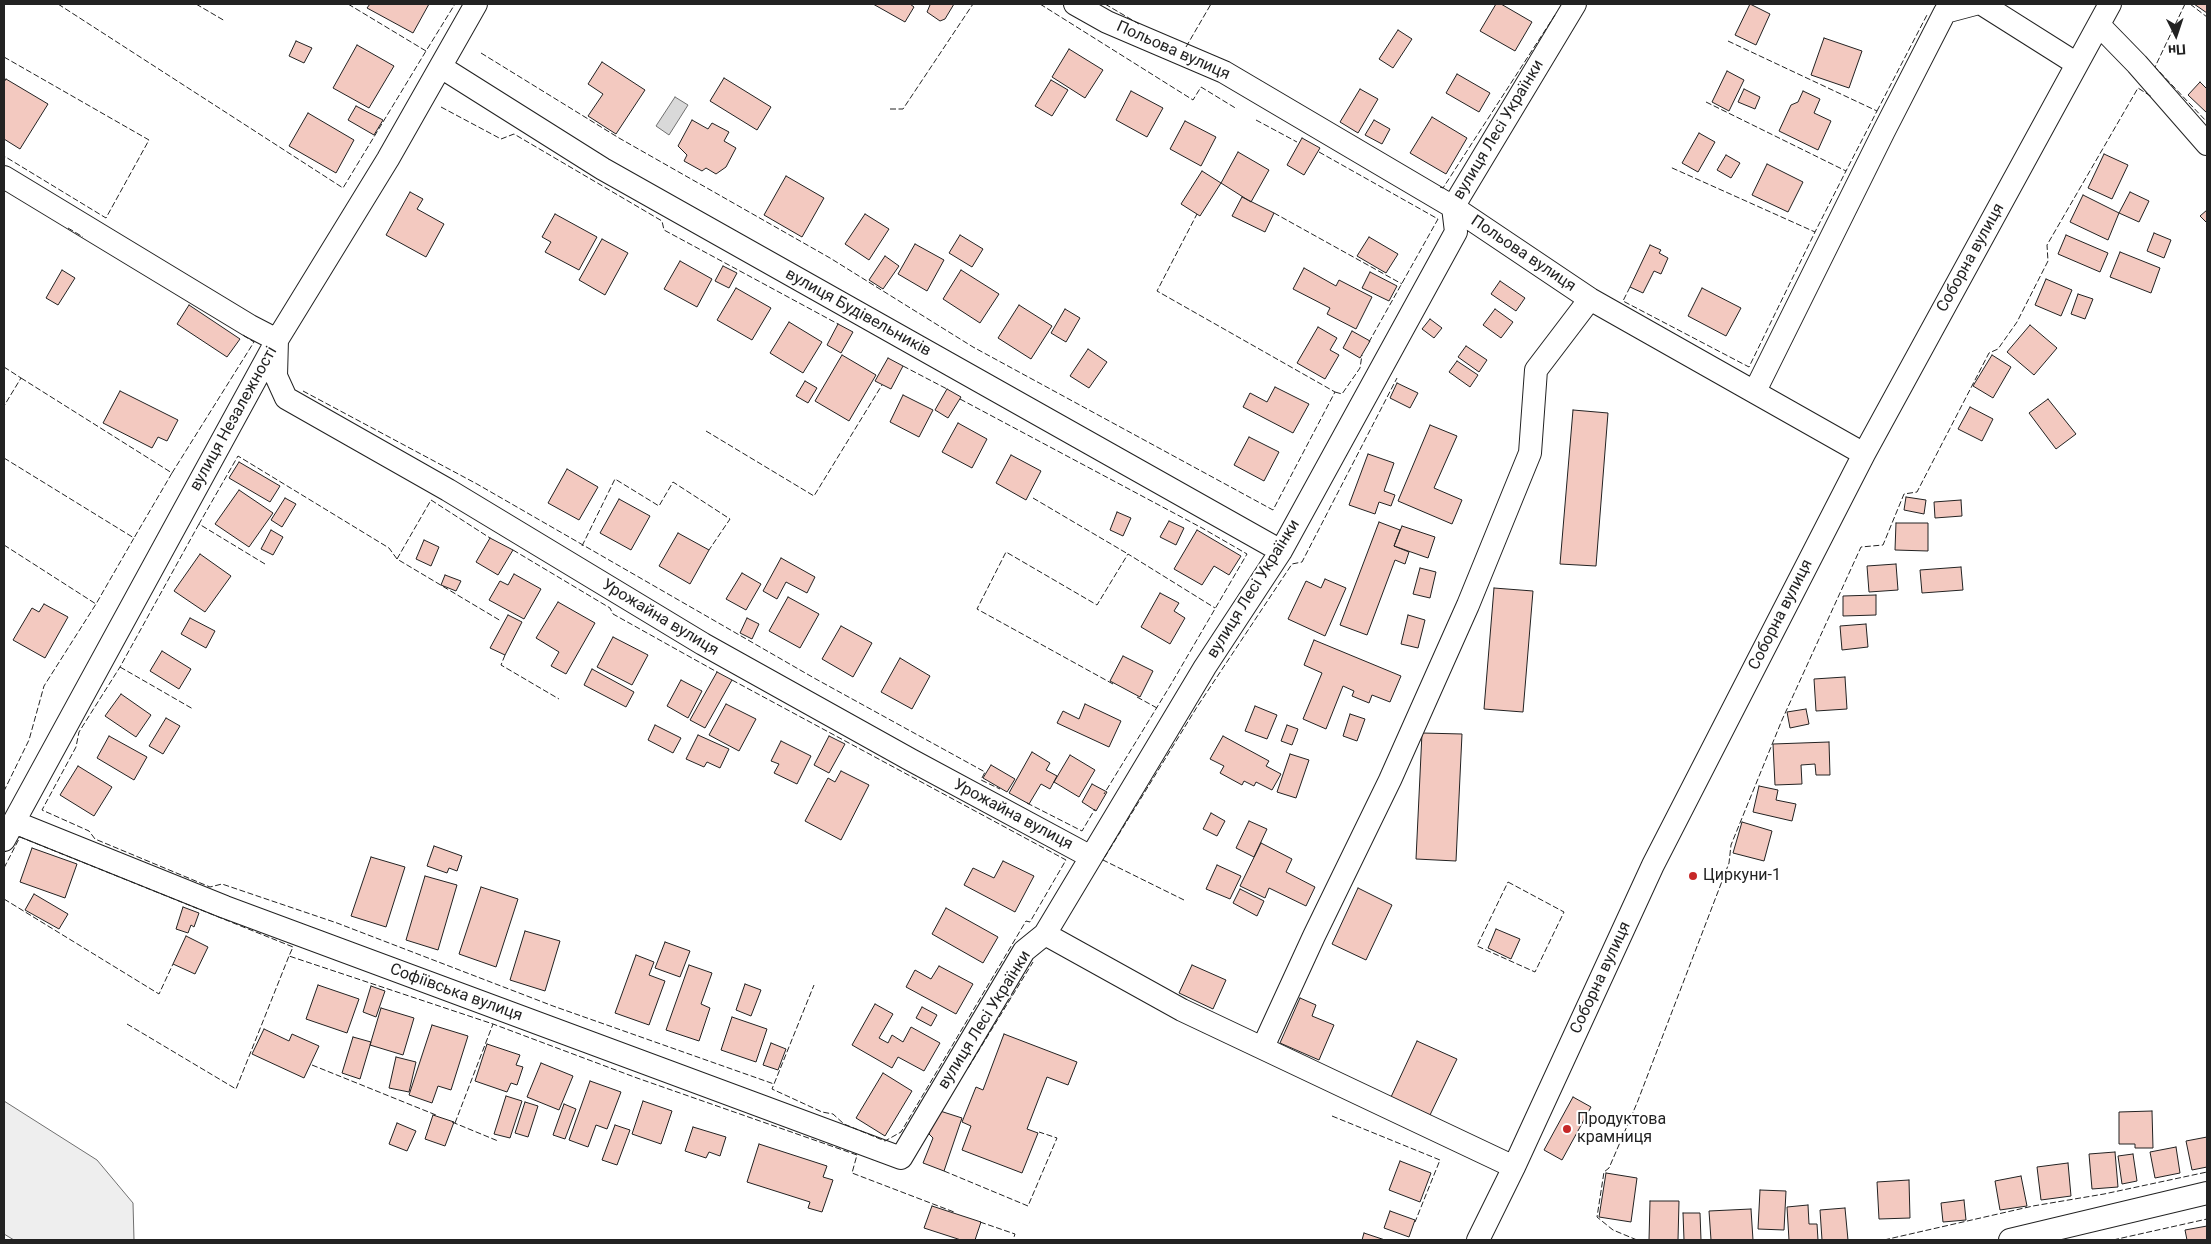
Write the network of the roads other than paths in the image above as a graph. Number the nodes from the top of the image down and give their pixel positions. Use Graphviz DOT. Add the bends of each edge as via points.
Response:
graph roads {
  1 [pos="476,4"];
  2 [pos="1075,4"];
  3 [pos="1575,4"];
  4 [pos="1975,4"];
  5 [pos="1982,4"];
  6 [pos="2110,4"];
  7 [pos="2099,25"];
  8 [pos="2077,64"];
  9 [pos="441,67"];
  10 [pos="2207,144"];
  11 [pos="4,177"];
  12 [pos="1453,207"];
  13 [pos="1590,299"];
  14 [pos="277,340"];
  15 [pos="1755,391"];
  16 [pos="1864,454"];
  17 [pos="1281,551"];
  18 [pos="9,831"];
  19 [pos="1091,857"];
  20 [pos="1045,934"];
  21 [pos="1263,1047"];
  22 [pos="901,1158"];
  23 [pos="1514,1167"];
  24 [pos="2207,1194"];
  25 [pos="1478,1240"];
  26 [pos="2010,1240"];
  1 -- 9 [label="street, вулиця Незалежності"];
  2 -- 12 [label="street, Польова вулиця" via="1107,22 1224,72"];
  3 -- 12 [label="street, вулиця Лесі Українки"];
  4 -- 15 [label="street" via="1945,12"];
  5 -- 8 [label="street"];
  6 -- 7 [label="street, Соборна вулиця"];
  7 -- 8 [label="street, Соборна вулиця"];
  7 -- 10 [label="street"];
  8 -- 16 [label="street, Соборна вулиця"];
  9 -- 14 [label="street, вулиця Незалежності"];
  9 -- 17 [label="street, вулиця Будівельників" via="603,169"];
  11 -- 14 [label="street"];
  12 -- 13 [label="street, Польова вулиця"];
  12 -- 17 [label="street, вулиця Лесі Українки" via="1456,232"];
  13 -- 15 [label="street, Польова вулиця"];
  13 -- 21 [label="street" via="1536,370 1530,453 1468,605"];
  14 -- 18 [label="street, вулиця Незалежності"];
  14 -- 19 [label="street, Урожайна вулиця" via="276,376 286,398 448,490 703,644"];
  15 -- 16 [label="street, Польова вулиця"];
  16 -- 23 [label="street, Соборна вулиця" via="1653,865"];
  17 -- 19 [label="street, вулиця Лесі Українки" via="1205,667"];
  18 -- 22 [label="street, Софіївська вулиця" via="225,907"];
  19 -- 20 [label="street, вулиця Лесі Українки"];
  20 -- 21 [label="street" via="1182,1010"];
  20 -- 22 [label="street, вулиця Лесі Українки" via="1024,951"];
  21 -- 23 [label="street"];
  23 -- 25 [label="street, Соборна вулиця"];
  24 -- 26 [label="street"];
}
